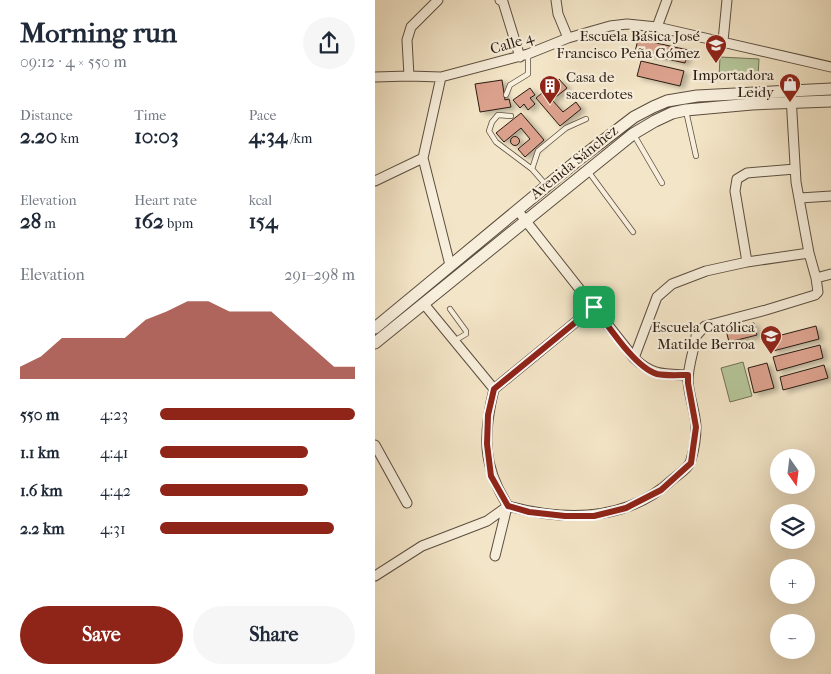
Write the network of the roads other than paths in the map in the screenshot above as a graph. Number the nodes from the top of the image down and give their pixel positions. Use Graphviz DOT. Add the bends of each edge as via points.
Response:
graph roads {
  1 [pos="438,0"];
  2 [pos="500,0"];
  3 [pos="556,0"];
  4 [pos="667,0"];
  5 [pos="727,0"];
  6 [pos="657,27"];
  7 [pos="568,38"];
  8 [pos="723,41"];
  9 [pos="524,55"];
  10 [pos="831,67"];
  11 [pos="409,76"];
  12 [pos="375,77"];
  13 [pos="441,77"];
  14 [pos="831,89"];
  15 [pos="506,95"];
  16 [pos="791,97"];
  17 [pos="831,101"];
  18 [pos="686,110"];
  19 [pos="511,116"];
  20 [pos="586,119"];
  21 [pos="633,134"];
  22 [pos="696,156"];
  23 [pos="423,158"];
  24 [pos="578,160"];
  25 [pos="532,169"];
  26 [pos="795,169"];
  27 [pos="587,170"];
  28 [pos="375,181"];
  29 [pos="662,183"];
  30 [pos="547,186"];
  31 [pos="831,196"];
  32 [pos="800,198"];
  33 [pos="518,211"];
  34 [pos="526,221"];
  35 [pos="633,232"];
  36 [pos="809,253"];
  37 [pos="747,262"];
  38 [pos="450,265"];
  39 [pos="831,274"];
  40 [pos="816,278"];
  41 [pos="423,304"];
  42 [pos="594,307"];
  43 [pos="450,310"];
  44 [pos="375,328"];
  45 [pos="454,341"];
  46 [pos="375,343"];
  47 [pos="634,358"];
  48 [pos="688,375"];
  49 [pos="494,389"];
  50 [pos="375,445"];
  51 [pos="407,503"];
  52 [pos="507,507"];
  53 [pos="495,556"];
  54 [pos="375,576"];
  1 -- 11 [label="street" via="411,27 407,40"];
  2 -- 9 [label="street"];
  3 -- 7 [label="street"];
  4 -- 6 [label="street"];
  5 -- 8 [label="street"];
  6 -- 7 [label="street, Calle 4" via="610,26"];
  6 -- 8 [label="street, Calle 4"];
  7 -- 9 [label="street, Calle 4"];
  8 -- 10 [label="street, Calle 4"];
  9 -- 13 [label="street, Calle 4"];
  9 -- 15 [label="lane" via="528,74 510,85"];
  11 -- 12 [label="street, Calle 4"];
  11 -- 13 [label="street, Calle 4"];
  13 -- 23 [label="street"];
  14 -- 16 [label="street, Avenida Sánchez"];
  16 -- 17 [label="street, Avenida Sánchez"];
  16 -- 18 [label="street, Avenida Sánchez"];
  16 -- 24 [label="street, Avenida Sánchez" via="697,96 667,101 634,117"];
  16 -- 26 [label="street"];
  18 -- 21 [label="street, Avenida Sánchez" via="672,113"];
  18 -- 22 [label="lane"];
  19 -- 25 [label="lane" via="498,115 489,131 496,142"];
  20 -- 25 [label="lane" via="566,128 538,151"];
  21 -- 27 [label="street, Avenida Sánchez"];
  21 -- 29 [label="lane"];
  23 -- 28 [label="street"];
  23 -- 38 [label="street"];
  24 -- 27 [label="street"];
  24 -- 30 [label="street, Avenida Sánchez"];
  25 -- 30 [label="lane"];
  26 -- 32 [label="street"];
  26 -- 37 [label="street" via="747,173 737,179 735,191"];
  27 -- 34 [label="street, Avenida Sánchez"];
  27 -- 35 [label="lane"];
  30 -- 33 [label="street, Avenida Sánchez"];
  31 -- 32 [label="street"];
  32 -- 36 [label="street"];
  33 -- 34 [label="street"];
  33 -- 38 [label="street, Avenida Sánchez"];
  34 -- 41 [label="street, Avenida Sánchez"];
  34 -- 42 [label="street"];
  36 -- 37 [label="street"];
  36 -- 40 [label="street"];
  37 -- 47 [label="street" via="706,271 672,284 657,297"];
  38 -- 44 [label="street, Avenida Sánchez"];
  39 -- 40 [label="street"];
  40 -- 48 [label="street" via="818,292 815,295 705,326 697,336"];
  41 -- 45 [label="street"];
  41 -- 46 [label="street, Avenida Sánchez"];
  42 -- 47 [label="street"];
  42 -- 49 [label="street"];
  43 -- 45 [label="lane" via="466,331"];
  45 -- 49 [label="street"];
  47 -- 48 [label="street" via="657,374"];
  48 -- 52 [label="street" via="696,427 691,463 661,490 626,508 594,516 565,516"];
  49 -- 52 [label="street" via="488,415 487,444 491,476"];
  50 -- 51 [label="street"];
  52 -- 53 [label="street"];
  52 -- 54 [label="street" via="487,521 422,546"];
}
